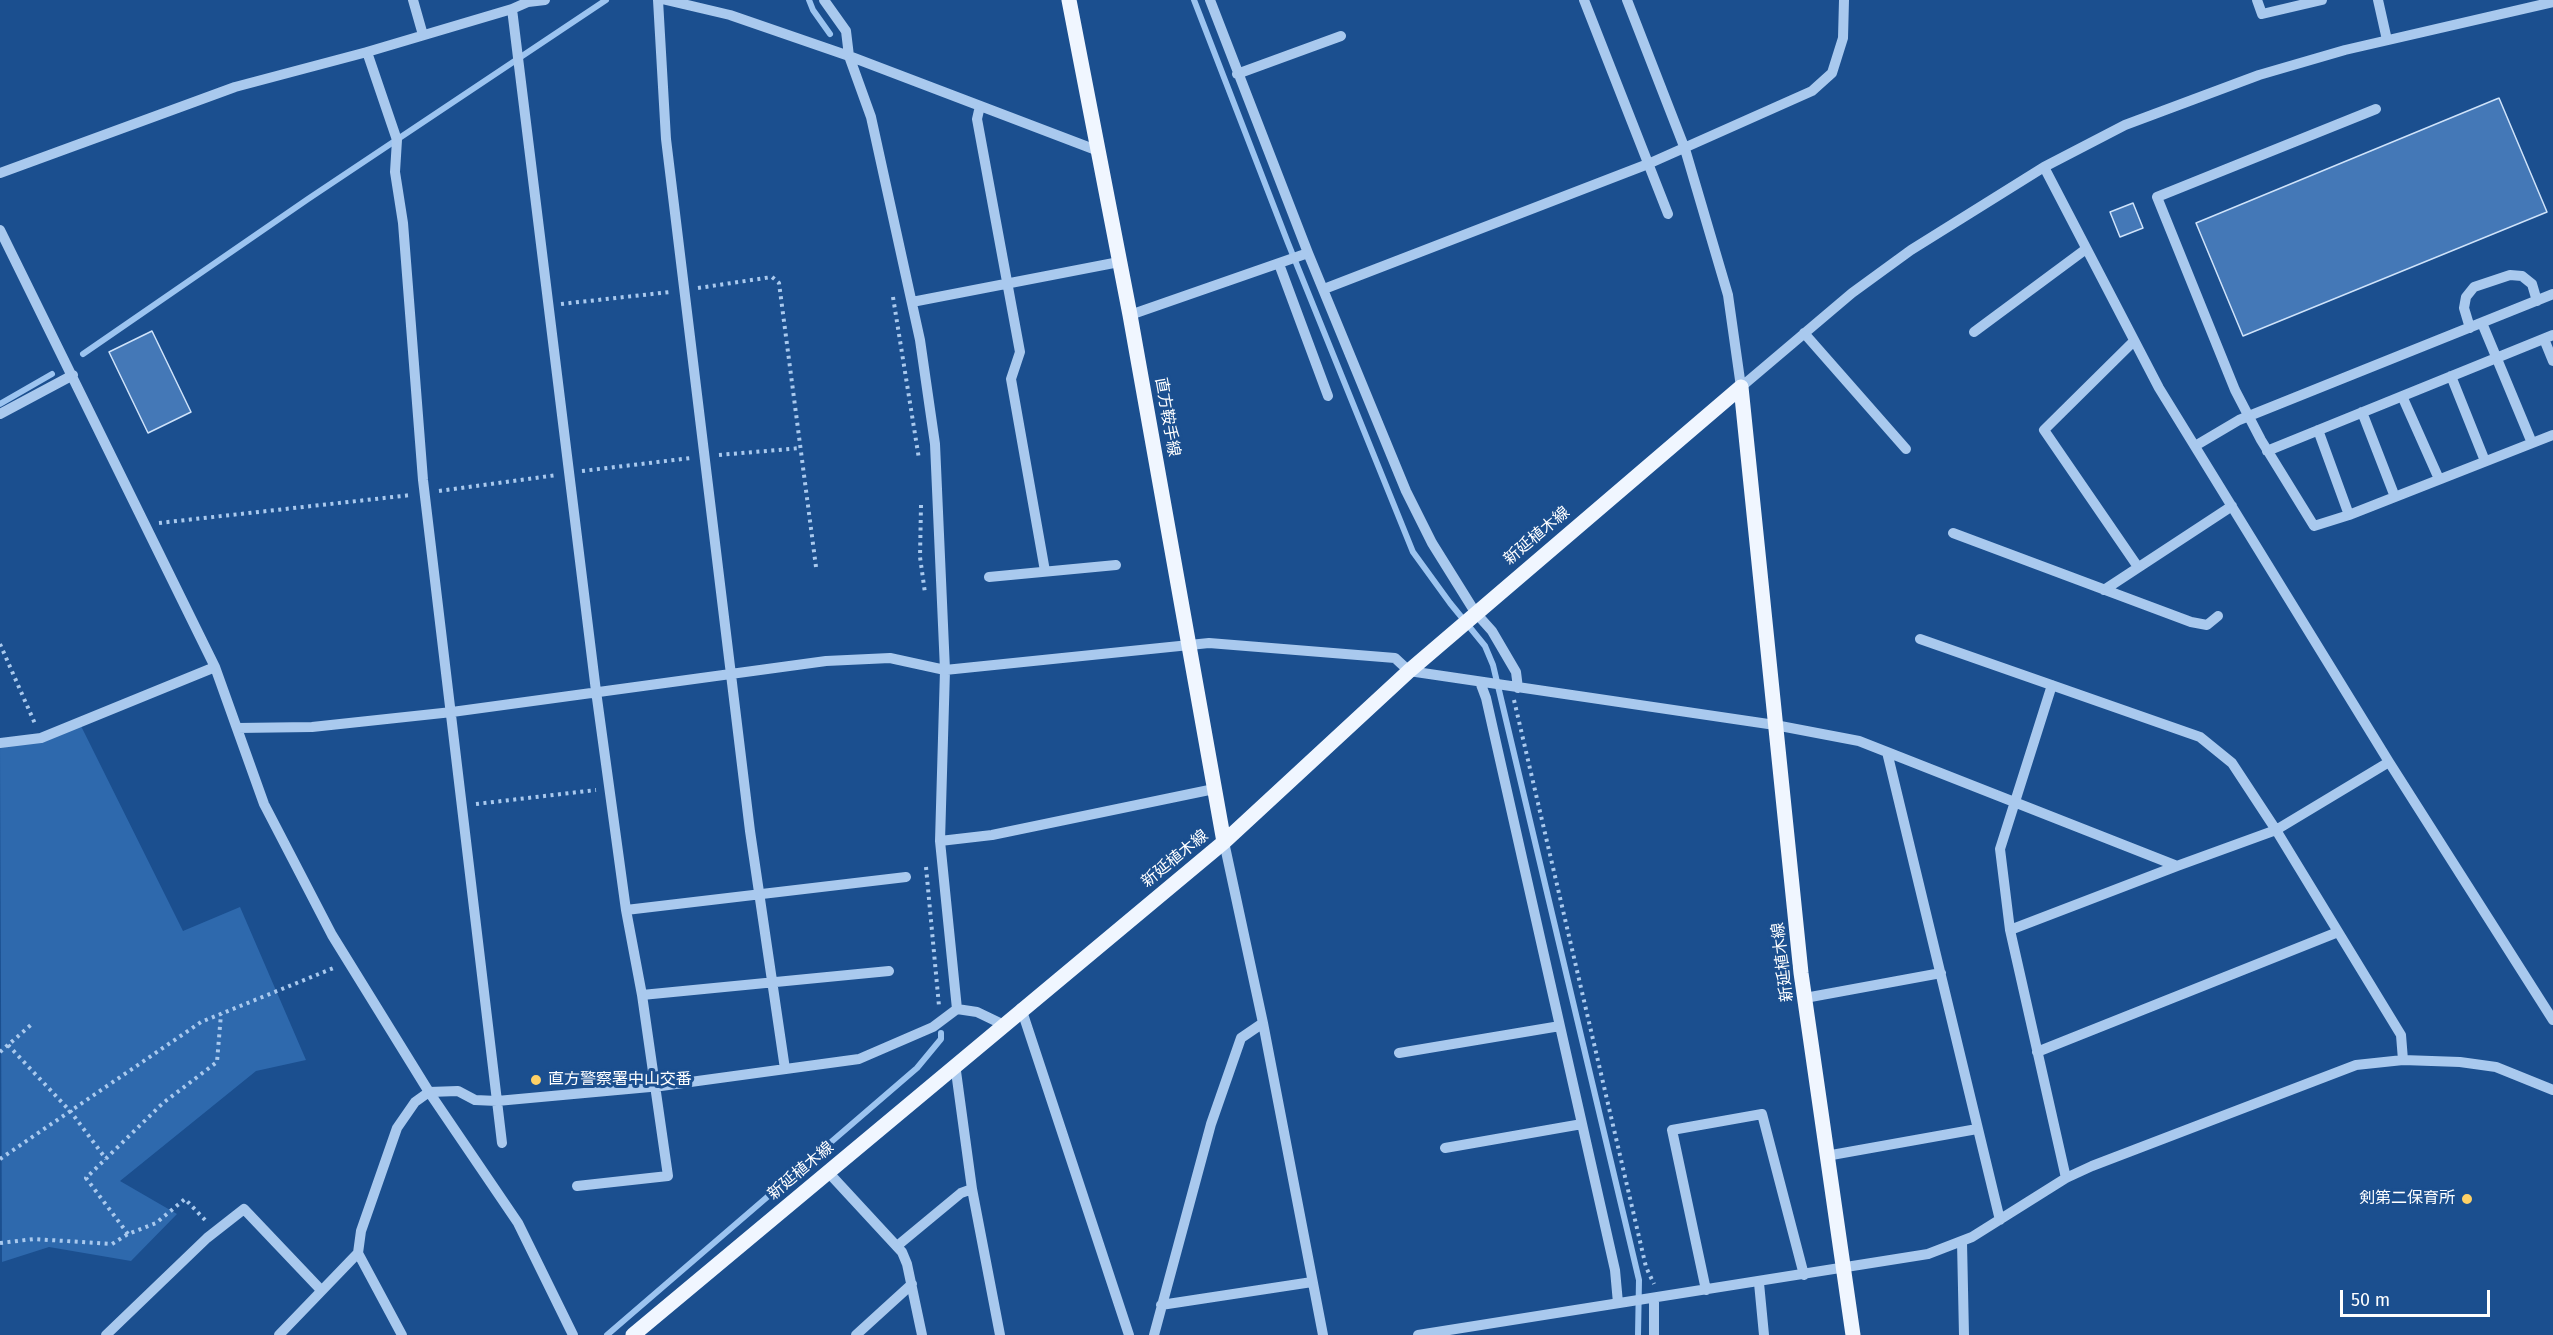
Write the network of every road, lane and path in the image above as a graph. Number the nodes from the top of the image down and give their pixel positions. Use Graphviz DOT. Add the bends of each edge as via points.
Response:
graph roads {
  1 [pos="413,0"];
  2 [pos="545,0"];
  3 [pos="658,0"];
  4 [pos="666,0"];
  5 [pos="824,0"];
  6 [pos="1069,0"];
  7 [pos="1210,0"];
  8 [pos="1584,0"];
  9 [pos="1627,0"];
  10 [pos="1844,0"];
  11 [pos="2257,0"];
  12 [pos="2322,0"];
  13 [pos="2378,0"];
  14 [pos="528,1"];
  15 [pos="2553,2"];
  16 [pos="512,9"];
  17 [pos="423,35"];
  18 [pos="1341,36"];
  19 [pos="2387,40"];
  20 [pos="367,52"];
  21 [pos="849,56"];
  22 [pos="1237,74"];
  23 [pos="980,106"];
  24 [pos="2376,109"];
  25 [pos="1685,148"];
  26 [pos="1096,150"];
  27 [pos="1648,164"];
  28 [pos="2044,168"];
  29 [pos="0,173"];
  30 [pos="1668,214"];
  31 [pos="0,230"];
  32 [pos="2086,249"];
  33 [pos="1308,253"];
  34 [pos="1119,262"];
  35 [pos="1279,264"];
  36 [pos="1008,284"];
  37 [pos="1324,289"];
  38 [pos="684,290"];
  39 [pos="2553,294"];
  40 [pos="893,295"];
  41 [pos="2537,301"];
  42 [pos="912,302"];
  43 [pos="549,306"];
  44 [pos="1130,315"];
  45 [pos="2482,323"];
  46 [pos="2470,328"];
  47 [pos="1974,332"];
  48 [pos="1804,333"];
  49 [pos="2549,337"];
  50 [pos="2134,341"];
  51 [pos="2496,357"];
  52 [pos="2553,361"];
  53 [pos="73,375"];
  54 [pos="2451,376"];
  55 [pos="1741,387"];
  56 [pos="1328,396"];
  57 [pos="2402,396"];
  58 [pos="2362,412"];
  59 [pos="0,414"];
  60 [pos="2250,416"];
  61 [pos="2318,430"];
  62 [pos="2553,435"];
  63 [pos="2532,443"];
  64 [pos="2195,446"];
  65 [pos="801,448"];
  66 [pos="1906,449"];
  67 [pos="2267,451"];
  68 [pos="705,456"];
  69 [pos="919,461"];
  70 [pos="2485,461"];
  71 [pos="569,473"];
  72 [pos="2439,479"];
  73 [pos="921,493"];
  74 [pos="424,494"];
  75 [pos="2395,496"];
  76 [pos="2232,506"];
  77 [pos="2349,515"];
  78 [pos="147,525"];
  79 [pos="1953,533"];
  80 [pos="1116,565"];
  81 [pos="816,567"];
  82 [pos="2138,567"];
  83 [pos="1045,572"];
  84 [pos="989,577"];
  85 [pos="2104,590"];
  86 [pos="926,602"];
  87 [pos="1475,612"];
  88 [pos="2218,616"];
  89 [pos="1920,639"];
  90 [pos="0,644"];
  91 [pos="1190,644"];
  92 [pos="215,667"];
  93 [pos="945,670"];
  94 [pos="1408,670"];
  95 [pos="732,673"];
  96 [pos="1480,682"];
  97 [pos="2052,685"];
  98 [pos="1518,688"];
  99 [pos="596,691"];
  100 [pos="452,712"];
  101 [pos="1775,725"];
  102 [pos="237,729"];
  103 [pos="41,738"];
  104 [pos="0,743"];
  105 [pos="1887,752"];
  106 [pos="2389,762"];
  107 [pos="609,788"];
  108 [pos="1214,789"];
  109 [pos="2014,803"];
  110 [pos="463,806"];
  111 [pos="2276,830"];
  112 [pos="940,841"];
  113 [pos="1224,842"];
  114 [pos="926,863"];
  115 [pos="2177,866"];
  116 [pos="906,877"];
  117 [pos="759,893"];
  118 [pos="626,910"];
  119 [pos="2010,930"];
  120 [pos="2338,932"];
  121 [pos="347,960"];
  122 [pos="889,971"];
  123 [pos="1941,973"];
  124 [pos="772,983"];
  125 [pos="642,995"];
  126 [pos="1805,998"];
  127 [pos="1022,1008"];
  128 [pos="957,1009"];
  129 [pos="220,1014"];
  130 [pos="2553,1020"];
  131 [pos="941,1021"];
  132 [pos="1263,1023"];
  133 [pos="32,1024"];
  134 [pos="1002,1024"];
  135 [pos="1560,1026"];
  136 [pos="8,1045"];
  137 [pos="0,1052"];
  138 [pos="2037,1052"];
  139 [pos="1399,1053"];
  140 [pos="2403,1060"];
  141 [pos="955,1064"];
  142 [pos="785,1069"];
  143 [pos="655,1086"];
  144 [pos="2553,1090"];
  145 [pos="429,1092"];
  146 [pos="497,1101"];
  147 [pos="71,1112"];
  148 [pos="1582,1124"];
  149 [pos="1977,1129"];
  150 [pos="502,1143"];
  151 [pos="1445,1148"];
  152 [pos="1826,1156"];
  153 [pos="0,1159"];
  154 [pos="106,1159"];
  155 [pos="828,1172"];
  156 [pos="2066,1179"];
  157 [pos="578,1186"];
  158 [pos="972,1189"];
  159 [pos="2000,1220"];
  160 [pos="215,1232"];
  161 [pos="128,1234"];
  162 [pos="1962,1242"];
  163 [pos="0,1243"];
  164 [pos="897,1246"];
  165 [pos="358,1253"];
  166 [pos="1842,1268"];
  167 [pos="1804,1275"];
  168 [pos="1312,1282"];
  169 [pos="1759,1283"];
  170 [pos="912,1284"];
  171 [pos="321,1290"];
  172 [pos="1707,1290"];
  173 [pos="1654,1298"];
  174 [pos="1618,1303"];
  175 [pos="1161,1305"];
  176 [pos="106,1335"];
  177 [pos="279,1335"];
  178 [pos="402,1335"];
  179 [pos="573,1335"];
  180 [pos="633,1335"];
  181 [pos="856,1335"];
  182 [pos="922,1335"];
  183 [pos="1000,1335"];
  184 [pos="1129,1335"];
  185 [pos="1154,1335"];
  186 [pos="1323,1335"];
  187 [pos="1418,1335"];
  188 [pos="1654,1335"];
  189 [pos="1764,1335"];
  190 [pos="1853,1335"];
  191 [pos="1964,1335"];
  1 -- 17 [label="street"];
  2 -- 14 [label="street"];
  3 -- 38 [label="street" via="666,139"];
  4 -- 21 [label="street" via="730,15"];
  5 -- 21 [label="street" via="846,31"];
  6 -- 26 [label="main road, 直方鞍手線"];
  7 -- 22 [label="street"];
  8 -- 27 [label="street"];
  9 -- 25 [label="street"];
  10 -- 25 [label="street" via="1843,38 1832,73 1812,91"];
  11 -- 12 [label="street" via="2262,14"];
  13 -- 19 [label="street"];
  14 -- 16 [label="street"];
  15 -- 19 [label="street"];
  16 -- 17 [label="street"];
  16 -- 43 [label="street"];
  17 -- 20 [label="street"];
  18 -- 22 [label="street"];
  19 -- 28 [label="street" via="2259,75 2125,125"];
  20 -- 29 [label="street" via="235,87"];
  20 -- 74 [label="street" via="397,140 395,172 403,223"];
  21 -- 23 [label="street"];
  21 -- 42 [label="street" via="872,117"];
  22 -- 33 [label="street"];
  23 -- 26 [label="street"];
  23 -- 36 [label="street" via="977,119"];
  24 -- 60 [label="street" via="2157,197 2231,380"];
  25 -- 27 [label="street"];
  25 -- 55 [label="street" via="1728,295"];
  26 -- 34 [label="main road, 直方鞍手線"];
  27 -- 30 [label="street"];
  27 -- 37 [label="street"];
  28 -- 32 [label="street"];
  28 -- 48 [label="street" via="1911,250"];
  31 -- 53 [label="street"];
  32 -- 47 [label="street"];
  32 -- 50 [label="street"];
  33 -- 35 [label="street"];
  33 -- 37 [label="street"];
  34 -- 36 [label="street"];
  34 -- 44 [label="main road, 直方鞍手線"];
  35 -- 44 [label="street"];
  35 -- 56 [label="street"];
  36 -- 42 [label="street"];
  36 -- 83 [label="street" via="1020,352 1011,379"];
  37 -- 87 [label="street" via="1406,491 1432,543"];
  38 -- 43 [label="path"];
  38 -- 65 [label="path" via="772,277 779,283"];
  38 -- 68 [label="street"];
  39 -- 41 [label="street"];
  40 -- 69 [label="path"];
  41 -- 45 [label="street"];
  41 -- 46 [label="street" via="2532,284 2522,276 2510,274 2474,287 2464,308"];
  42 -- 93 [label="street" via="935,444"];
  43 -- 71 [label="street"];
  44 -- 91 [label="main road, 直方鞍手線"];
  45 -- 46 [label="street"];
  45 -- 51 [label="street"];
  46 -- 60 [label="street"];
  48 -- 55 [label="street"];
  48 -- 66 [label="street"];
  49 -- 51 [label="street"];
  49 -- 52 [label="street"];
  50 -- 64 [label="street"];
  50 -- 82 [label="street" via="2044,430"];
  51 -- 54 [label="street"];
  51 -- 63 [label="street"];
  53 -- 59 [label="street"];
  53 -- 78 [label="street"];
  54 -- 57 [label="street"];
  54 -- 70 [label="street"];
  55 -- 87 [label="main road, 新延植木線"];
  55 -- 101 [label="main road, 新延植木線"];
  57 -- 58 [label="street"];
  57 -- 72 [label="street"];
  58 -- 61 [label="street"];
  58 -- 75 [label="street"];
  60 -- 64 [label="street"];
  60 -- 67 [label="street"];
  61 -- 67 [label="street"];
  61 -- 77 [label="street"];
  62 -- 63 [label="street"];
  63 -- 70 [label="street"];
  64 -- 76 [label="street"];
  65 -- 68 [label="path"];
  65 -- 81 [label="path"];
  67 -- 77 [label="street" via="2314,525"];
  68 -- 71 [label="path"];
  68 -- 95 [label="street"];
  70 -- 72 [label="street"];
  71 -- 74 [label="path"];
  71 -- 99 [label="street"];
  72 -- 75 [label="street"];
  73 -- 86 [label="path" via="920,557"];
  74 -- 78 [label="path"];
  74 -- 100 [label="street"];
  75 -- 77 [label="street"];
  76 -- 82 [label="street"];
  76 -- 106 [label="street"];
  78 -- 92 [label="street"];
  79 -- 85 [label="street"];
  80 -- 83 [label="street"];
  82 -- 85 [label="street"];
  83 -- 84 [label="street"];
  85 -- 88 [label="street" via="2191,622 2207,625"];
  87 -- 94 [label="main road, 新延植木線"];
  87 -- 98 [label="street" via="1516,672"];
  89 -- 97 [label="street"];
  90 -- 103 [label="path"];
  91 -- 93 [label="street"];
  91 -- 94 [label="street" via="1395,658"];
  91 -- 108 [label="main road, 直方鞍手線"];
  92 -- 102 [label="street"];
  92 -- 103 [label="street"];
  93 -- 95 [label="street" via="890,658 826,661"];
  93 -- 112 [label="street"];
  94 -- 96 [label="street"];
  94 -- 113 [label="main road, 新延植木線"];
  95 -- 99 [label="street"];
  95 -- 117 [label="street"];
  96 -- 98 [label="street"];
  96 -- 135 [label="street"];
  97 -- 109 [label="street"];
  97 -- 111 [label="street" via="2200,737 2232,763"];
  98 -- 101 [label="street"];
  98 -- 173 [label="path" via="1513,702"];
  99 -- 100 [label="street"];
  99 -- 107 [label="street"];
  100 -- 102 [label="street" via="312,727"];
  100 -- 110 [label="street"];
  101 -- 105 [label="street" via="1859,741"];
  101 -- 126 [label="main road, 新延植木線"];
  102 -- 121 [label="street" via="264,804"];
  103 -- 104 [label="street"];
  105 -- 109 [label="street"];
  105 -- 123 [label="street"];
  106 -- 111 [label="street"];
  106 -- 130 [label="street"];
  107 -- 110 [label="path"];
  107 -- 118 [label="street"];
  108 -- 112 [label="street" via="992,835"];
  108 -- 113 [label="main road, 直方鞍手線"];
  109 -- 115 [label="street"];
  109 -- 119 [label="street" via="2000,849"];
  110 -- 146 [label="street"];
  111 -- 115 [label="street"];
  111 -- 120 [label="street"];
  112 -- 128 [label="street"];
  113 -- 127 [label="main road, 新延植木線"];
  113 -- 132 [label="street"];
  114 -- 131 [label="path"];
  115 -- 119 [label="street"];
  116 -- 117 [label="street"];
  117 -- 118 [label="street"];
  117 -- 124 [label="street"];
  118 -- 125 [label="street"];
  119 -- 138 [label="street"];
  120 -- 138 [label="street"];
  120 -- 140 [label="street" via="2401,1035"];
  121 -- 129 [label="path"];
  121 -- 145 [label="street"];
  122 -- 124 [label="street"];
  123 -- 126 [label="street"];
  123 -- 149 [label="street"];
  124 -- 125 [label="street"];
  124 -- 142 [label="street"];
  125 -- 143 [label="street"];
  126 -- 152 [label="main road, 新延植木線"];
  127 -- 134 [label="main road, 新延植木線"];
  127 -- 184 [label="street"];
  128 -- 131 [label="street"];
  128 -- 134 [label="street" via="977,1012"];
  129 -- 147 [label="path" via="201,1022"];
  129 -- 154 [label="path" via="217,1062 163,1102"];
  131 -- 142 [label="street" via="859,1059"];
  132 -- 168 [label="street"];
  132 -- 175 [label="street" via="1241,1038 1211,1124"];
  133 -- 136 [label="path"];
  134 -- 141 [label="main road, 新延植木線"];
  135 -- 139 [label="street"];
  135 -- 148 [label="street"];
  136 -- 137 [label="path"];
  136 -- 147 [label="path"];
  138 -- 156 [label="street"];
  140 -- 144 [label="street" via="2496,1067"];
  140 -- 156 [label="street" via="2356,1065"];
  141 -- 155 [label="main road, 新延植木線"];
  141 -- 158 [label="street"];
  142 -- 143 [label="street"];
  143 -- 146 [label="street"];
  143 -- 157 [label="street" via="668,1176"];
  145 -- 146 [label="street" via="458,1091 475,1100"];
  145 -- 165 [label="street" via="415,1102 397,1128 361,1231"];
  145 -- 179 [label="street" via="518,1223"];
  146 -- 150 [label="street"];
  147 -- 153 [label="path"];
  147 -- 154 [label="path"];
  148 -- 151 [label="street"];
  148 -- 174 [label="street" via="1615,1270"];
  149 -- 152 [label="street"];
  149 -- 159 [label="street"];
  152 -- 166 [label="main road, 新延植木線"];
  154 -- 161 [label="path" via="86,1178"];
  155 -- 164 [label="street"];
  155 -- 180 [label="main road, 新延植木線"];
  156 -- 159 [label="street"];
  158 -- 164 [label="street" via="961,1193"];
  158 -- 183 [label="street"];
  159 -- 162 [label="street"];
  160 -- 161 [label="path" via="185,1199 156,1223"];
  160 -- 171 [label="street" via="244,1209"];
  160 -- 176 [label="street"];
  161 -- 163 [label="path" via="112,1245 34,1239"];
  162 -- 166 [label="street" via="1928,1254"];
  162 -- 191 [label="street"];
  164 -- 170 [label="street"];
  165 -- 171 [label="street"];
  165 -- 178 [label="street"];
  166 -- 167 [label="street"];
  166 -- 190 [label="main road, 新延植木線"];
  167 -- 169 [label="street"];
  167 -- 172 [label="street" via="1762,1114 1672,1130"];
  168 -- 175 [label="street"];
  168 -- 186 [label="street"];
  169 -- 172 [label="street"];
  169 -- 189 [label="street"];
  170 -- 181 [label="street"];
  170 -- 182 [label="street"];
  171 -- 177 [label="street"];
  172 -- 173 [label="street"];
  173 -- 174 [label="street"];
  173 -- 188 [label="street"];
  174 -- 187 [label="street"];
  175 -- 185 [label="street"];
}
